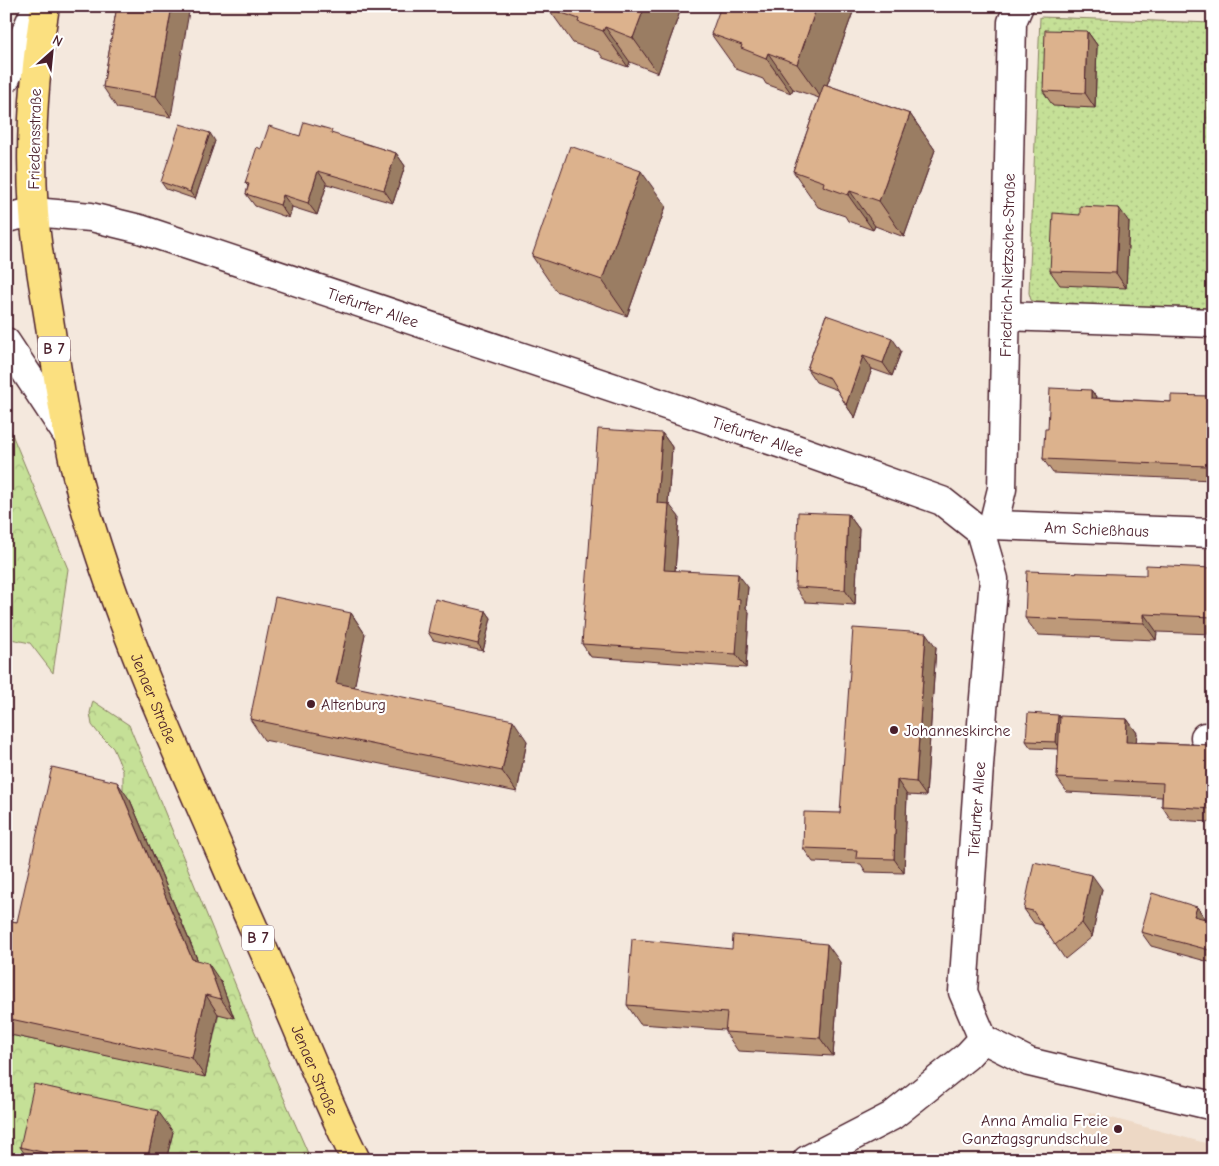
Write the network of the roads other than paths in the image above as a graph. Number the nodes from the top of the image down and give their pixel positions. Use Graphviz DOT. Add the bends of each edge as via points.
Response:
graph roads {
  1 [pos="37,6"];
  2 [pos="45,6"];
  3 [pos="1019,6"];
  4 [pos="6,78"];
  5 [pos="34,212"];
  6 [pos="6,218"];
  7 [pos="1006,316"];
  8 [pos="1213,323"];
  9 [pos="6,342"];
  10 [pos="66,434"];
  11 [pos="987,528"];
  12 [pos="1213,533"];
  13 [pos="983,1039"];
  14 [pos="1213,1106"];
  15 [pos="356,1160"];
  16 [pos="807,1160"];
  1 -- 4 [label="street"];
  2 -- 5 [label="main road, Friedensstraße / B 7" via="32,122"];
  3 -- 7 [label="street, Friedrich-Nietzsche-Straße" via="1012,22"];
  5 -- 6 [label="street, Tiefurter Allee"];
  5 -- 10 [label="main road, Jenaer Straße / B 7"];
  5 -- 11 [label="street, Tiefurter Allee" via="91,217 140,229 782,444 942,501"];
  7 -- 8 [label="street"];
  7 -- 11 [label="street, Friedrich-Nietzsche-Straße" via="1002,488"];
  9 -- 10 [label="street"];
  10 -- 15 [label="main road, Jenaer Straße / B 7" via="91,528 126,628 335,1119"];
  11 -- 12 [label="street, Am Schießhaus"];
  11 -- 13 [label="street, Tiefurter Allee" via="994,579 964,992"];
  13 -- 14 [label="street" via="1029,1062"];
  13 -- 16 [label="street" via="960,1063 892,1116"];
}
